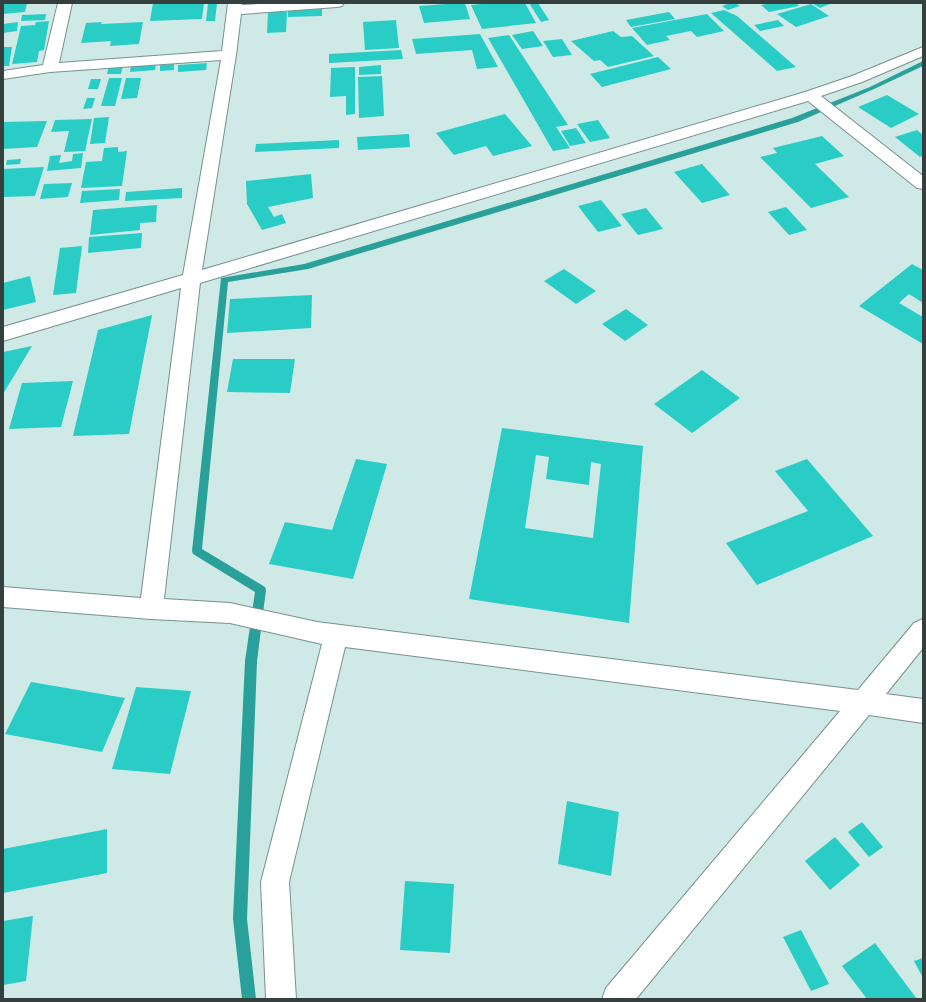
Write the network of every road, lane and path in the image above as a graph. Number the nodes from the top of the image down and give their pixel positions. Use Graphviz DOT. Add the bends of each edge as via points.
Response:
graph roads {
  1 [pos="65,3"];
  2 [pos="337,3"];
  3 [pos="235,6"];
  4 [pos="923,51"];
  5 [pos="229,55"];
  6 [pos="50,68"];
  7 [pos="3,75"];
  8 [pos="821,104"];
  9 [pos="923,184"];
  10 [pos="191,280"];
  11 [pos="3,334"];
  12 [pos="3,597"];
  13 [pos="151,609"];
  14 [pos="923,630"];
  15 [pos="326,634"];
  16 [pos="862,702"];
  17 [pos="919,717"];
  18 [pos="281,999"];
  19 [pos="617,999"];
  1 -- 6 [label="street"];
  2 -- 3 [label="street"];
  3 -- 5 [label="street"];
  4 -- 8 [label="street" via="857,79"];
  5 -- 6 [label="street"];
  5 -- 10 [label="street"];
  6 -- 7 [label="street"];
  8 -- 9 [label="street"];
  8 -- 10 [label="street"];
  10 -- 11 [label="street"];
  10 -- 13 [label="street"];
  12 -- 13 [label="street"];
  13 -- 15 [label="street" via="230,613"];
  14 -- 16 [label="street"];
  15 -- 16 [label="street"];
  15 -- 18 [label="street" via="276,882"];
  16 -- 17 [label="street"];
  16 -- 19 [label="street"];
}
